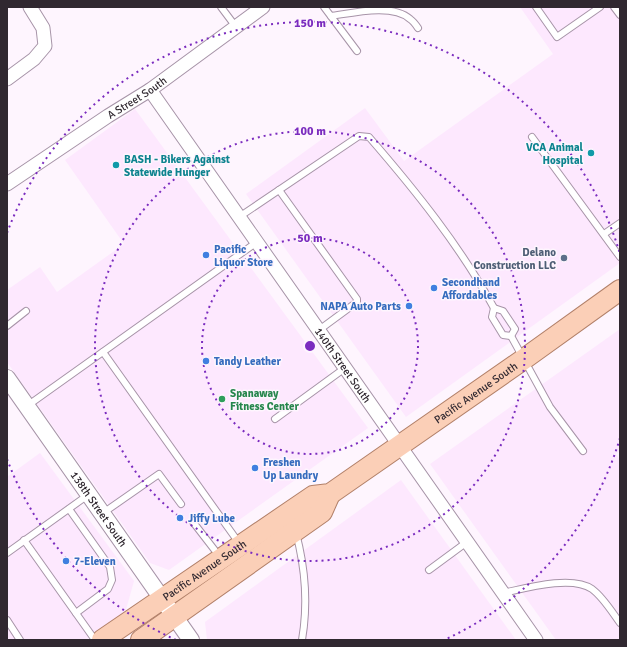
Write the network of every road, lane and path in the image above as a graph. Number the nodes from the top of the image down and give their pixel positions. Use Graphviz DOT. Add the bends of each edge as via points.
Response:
graph roads {
  1 [pos="30,7"];
  2 [pos="221,7"];
  3 [pos="263,7"];
  4 [pos="324,7"];
  5 [pos="536,7"];
  6 [pos="600,7"];
  7 [pos="614,7"];
  8 [pos="620,15"];
  9 [pos="331,16"];
  10 [pos="236,27"];
  11 [pos="418,28"];
  12 [pos="357,52"];
  13 [pos="7,79"];
  14 [pos="150,90"];
  15 [pos="532,137"];
  16 [pos="7,184"];
  17 [pos="279,190"];
  18 [pos="239,218"];
  19 [pos="620,223"];
  20 [pos="604,234"];
  21 [pos="257,242"];
  22 [pos="620,257"];
  23 [pos="620,290"];
  24 [pos="494,308"];
  25 [pos="26,311"];
  26 [pos="7,326"];
  27 [pos="319,330"];
  28 [pos="511,336"];
  29 [pos="103,352"];
  30 [pos="524,359"];
  31 [pos="345,368"];
  32 [pos="7,378"];
  33 [pos="27,407"];
  34 [pos="275,419"];
  35 [pos="399,445"];
  36 [pos="583,451"];
  37 [pos="330,494"];
  38 [pos="88,495"];
  39 [pos="181,504"];
  40 [pos="69,509"];
  41 [pos="102,514"];
  42 [pos="193,522"];
  43 [pos="296,532"];
  44 [pos="24,540"];
  45 [pos="467,542"];
  46 [pos="240,544"];
  47 [pos="7,553"];
  48 [pos="220,558"];
  49 [pos="429,570"];
  50 [pos="503,593"];
  51 [pos="161,599"];
  52 [pos="76,613"];
  53 [pos="175,616"];
  54 [pos="7,620"];
  55 [pos="620,623"];
  56 [pos="20,640"];
  57 [pos="95,640"];
  58 [pos="102,640"];
  59 [pos="141,640"];
  60 [pos="191,640"];
  61 [pos="302,640"];
  62 [pos="536,640"];
  1 -- 13 [label="street" via="41,23 46,37 43,50"];
  2 -- 10 [label="lane"];
  3 -- 10 [label="street, A Street South"];
  4 -- 9 [label="lane"];
  5 -- 6 [label="lane" via="557,37"];
  7 -- 8 [label="lane"];
  9 -- 11 [label="lane" via="394,11 409,18"];
  9 -- 12 [label="lane"];
  10 -- 14 [label="street, A Street South"];
  14 -- 16 [label="street, A Street South"];
  14 -- 18 [label="street, 140th Street South"];
  15 -- 20 [label="lane"];
  17 -- 18 [label="lane"];
  17 -- 24 [label="lane" via="359,136 369,137 414,189 479,282"];
  17 -- 27 [label="lane" via="357,299 357,302"];
  18 -- 21 [label="street, 140th Street South"];
  19 -- 20 [label="lane"];
  20 -- 22 [label="lane"];
  21 -- 27 [label="street, 140th Street South"];
  21 -- 29 [label="lane"];
  23 -- 30 [label="main road, Pacific Avenue South"];
  24 -- 28 [label="lane" via="503,311 507,317 514,329"];
  24 -- 28 [label="lane" via="492,317 503,335"];
  25 -- 26 [label="lane"];
  27 -- 31 [label="street, 140th Street South"];
  28 -- 30 [label="lane"];
  29 -- 33 [label="lane"];
  29 -- 46 [label="lane"];
  30 -- 35 [label="main road, Pacific Avenue South"];
  30 -- 36 [label="lane" via="550,407"];
  31 -- 34 [label="lane"];
  31 -- 35 [label="street, 140th Street South"];
  32 -- 33 [label="street, 138th Street South"];
  33 -- 38 [label="street, 138th Street South"];
  35 -- 37 [label="main road, Pacific Avenue South"];
  35 -- 45 [label="street, 140th Street South"];
  37 -- 43 [label="main road, Pacific Avenue South" via="322,512"];
  37 -- 46 [label="main road, Pacific Avenue South" via="312,496"];
  38 -- 40 [label="lane"];
  38 -- 41 [label="street, 138th Street South"];
  39 -- 41 [label="lane" via="159,474"];
  40 -- 44 [label="lane"];
  40 -- 52 [label="lane" via="110,567 112,580 108,589"];
  41 -- 51 [label="street, 138th Street South"];
  42 -- 48 [label="lane"];
  43 -- 53 [label="main road, Pacific Avenue South"];
  43 -- 61 [label="lane" via="304,562 305,606"];
  44 -- 47 [label="lane"];
  44 -- 52 [label="lane"];
  45 -- 49 [label="lane"];
  45 -- 50 [label="street, 140th Street South"];
  46 -- 48 [label="main road, Pacific Avenue South"];
  48 -- 51 [label="main road, Pacific Avenue South"];
  50 -- 55 [label="lane" via="549,583 574,583 592,589"];
  50 -- 62 [label="street, 140th Street South"];
  51 -- 53 [label="street, 138th Street South"];
  51 -- 58 [label="main road, Pacific Avenue South"];
  52 -- 57 [label="lane"];
  53 -- 59 [label="main road, Pacific Avenue South"];
  53 -- 60 [label="street, 138th Street South"];
  54 -- 56 [label="lane"];
}
